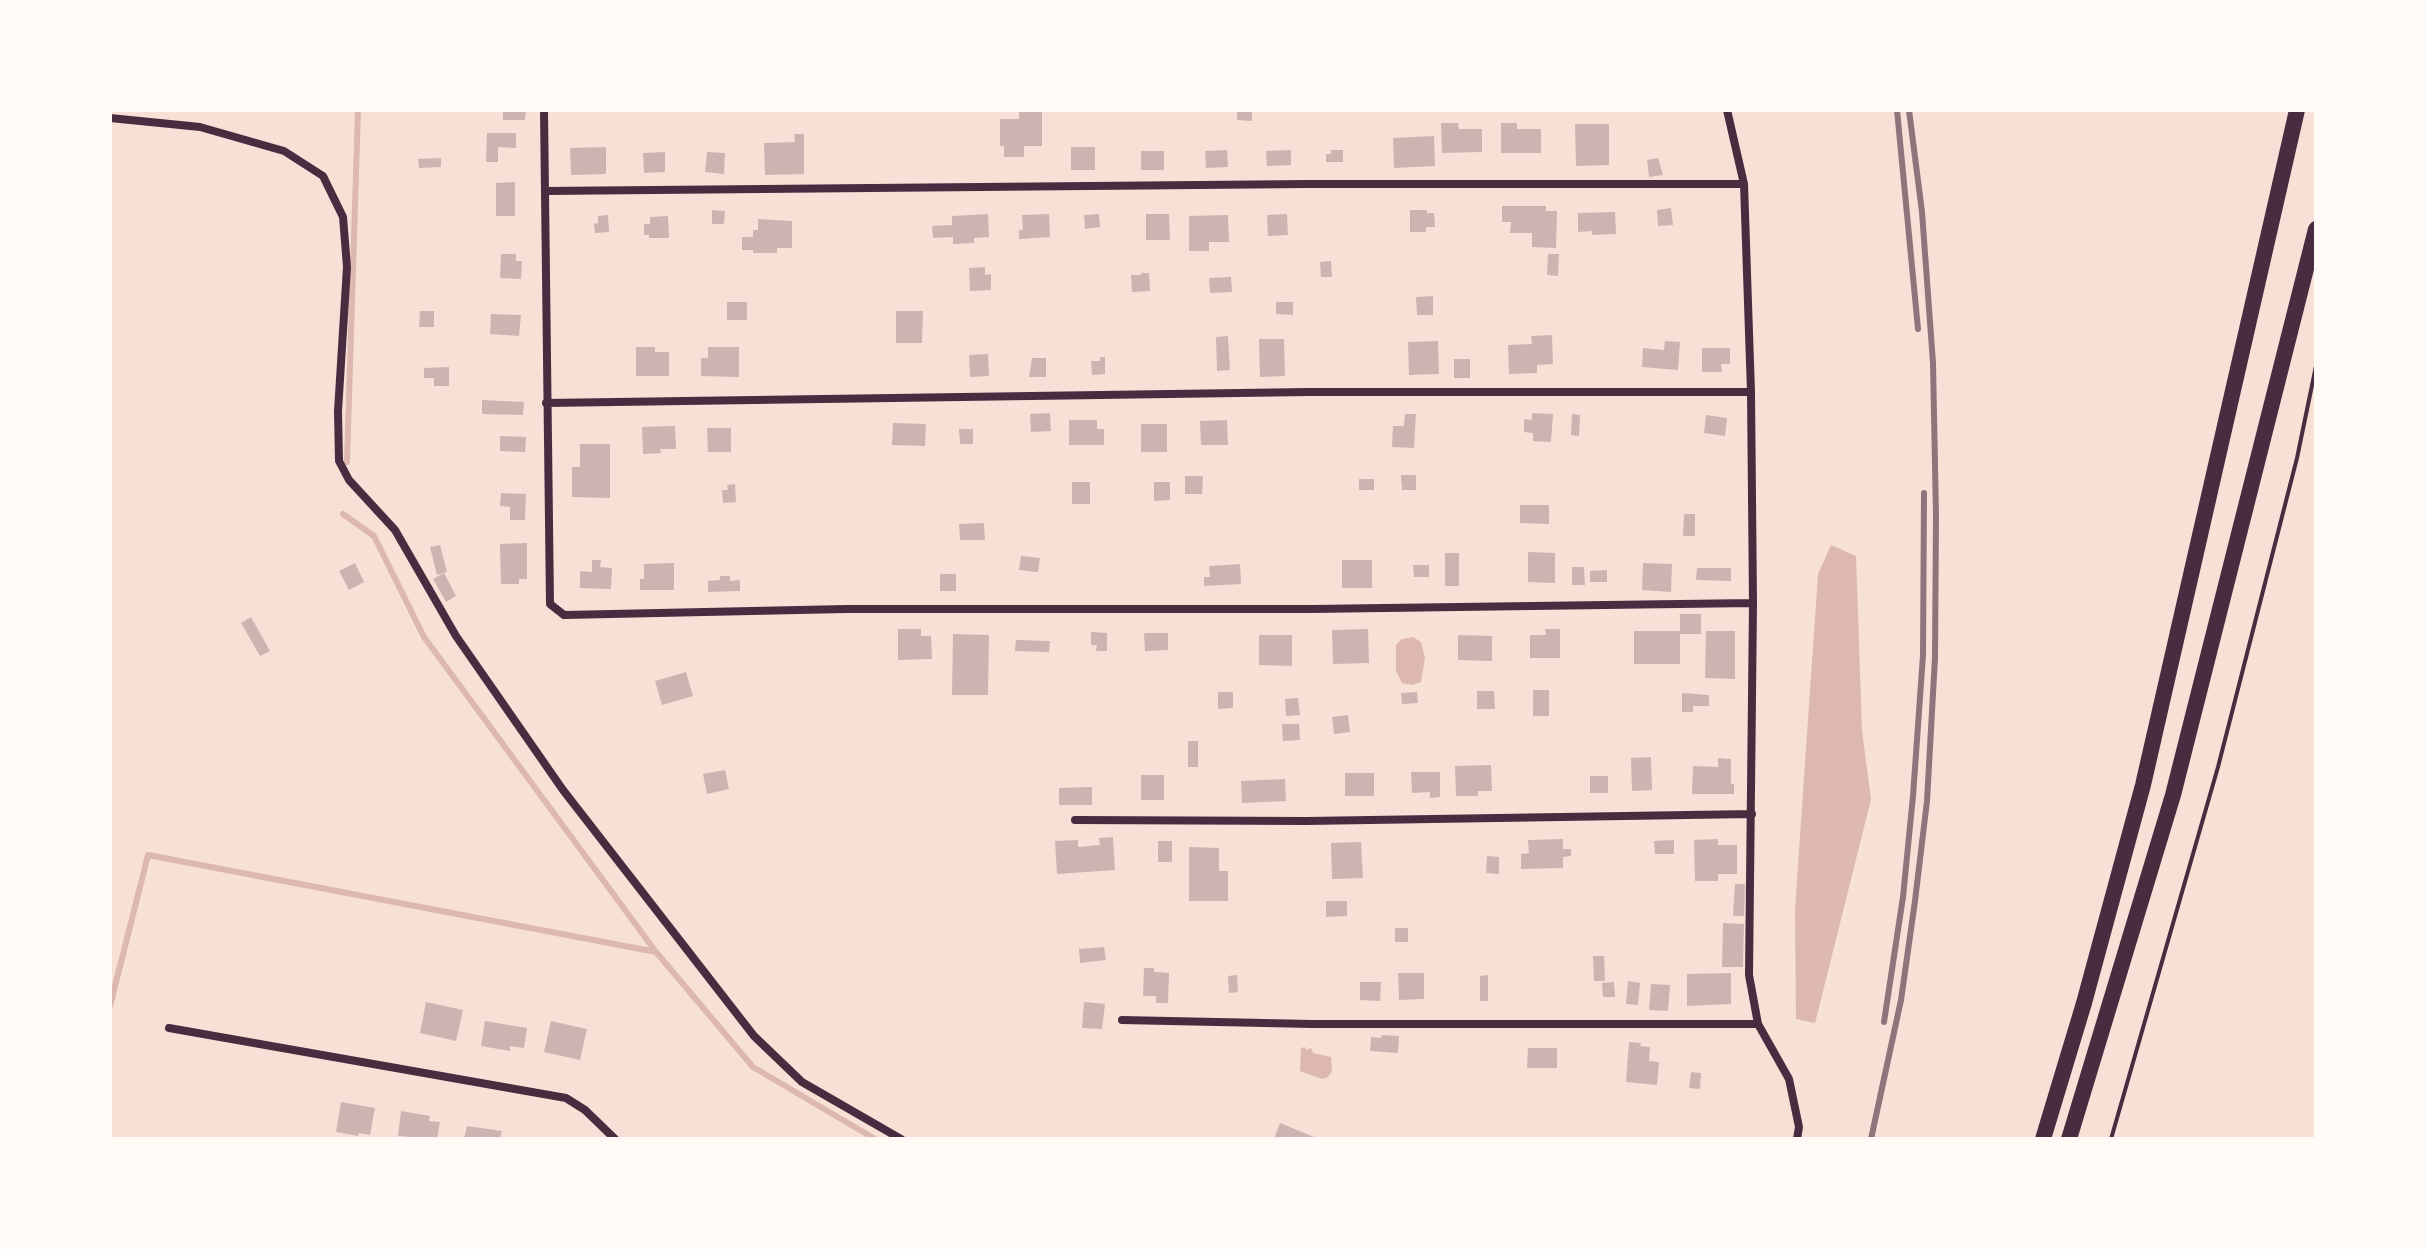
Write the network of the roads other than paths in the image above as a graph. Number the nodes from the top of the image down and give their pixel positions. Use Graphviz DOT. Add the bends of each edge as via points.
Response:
graph roads {
  1 [pos="544,110"];
  2 [pos="1727,110"];
  3 [pos="2297,110"];
  4 [pos="110,118"];
  5 [pos="1744,184"];
  6 [pos="545,191"];
  7 [pos="2316,229"];
  8 [pos="1751,392"];
  9 [pos="546,403"];
  10 [pos="1753,603"];
  11 [pos="1752,814"];
  12 [pos="1075,820"];
  13 [pos="1122,1020"];
  14 [pos="1758,1024"];
  15 [pos="169,1028"];
  16 [pos="615,1139"];
  17 [pos="901,1139"];
  18 [pos="1797,1139"];
  19 [pos="2043,1139"];
  20 [pos="2069,1139"];
  1 -- 6 [label="street"];
  2 -- 5 [label="street"];
  3 -- 19 [label="highway" via="2143,785"];
  4 -- 17 [label="street" via="200,127 284,151 323,176 343,217 339,461 349,480 395,530 456,636 563,790 754,1036 802,1082"];
  5 -- 6 [label="street"];
  5 -- 8 [label="street"];
  6 -- 9 [label="street"];
  7 -- 20 [label="highway" via="2173,795"];
  8 -- 9 [label="street" via="1308,392"];
  8 -- 10 [label="street"];
  9 -- 10 [label="street" via="550,604 564,615"];
  10 -- 11 [label="street"];
  11 -- 12 [label="street"];
  11 -- 14 [label="street" via="1749,975"];
  13 -- 14 [label="street"];
  14 -- 18 [label="street" via="1789,1079"];
  15 -- 16 [label="street" via="566,1098"];
}
